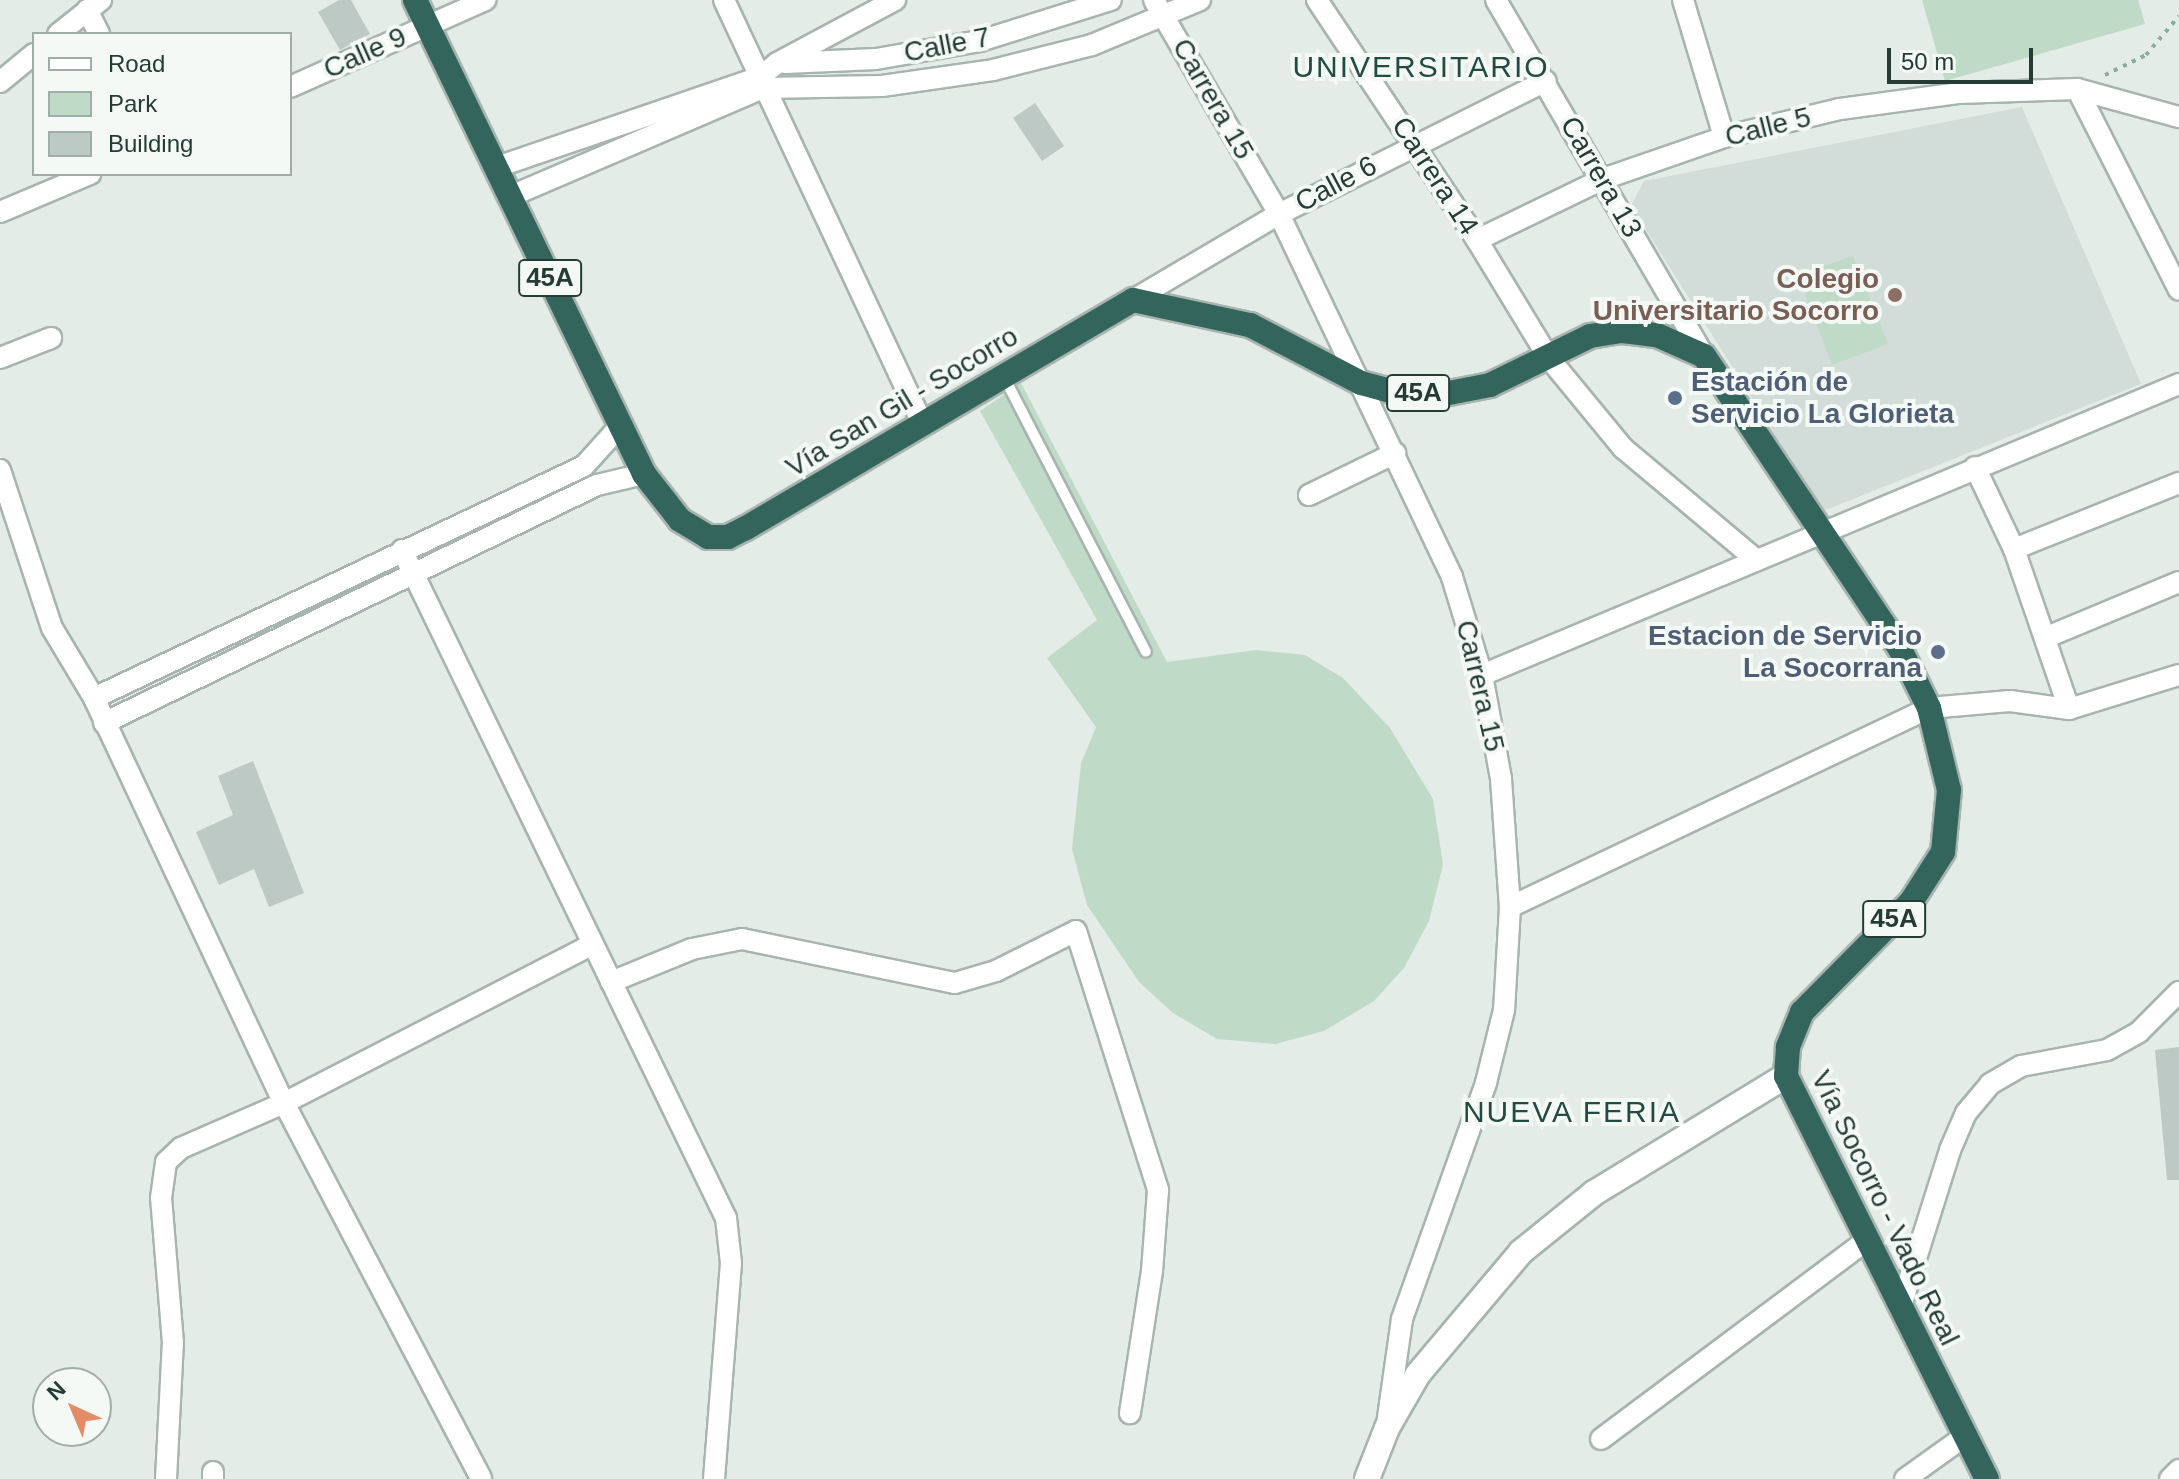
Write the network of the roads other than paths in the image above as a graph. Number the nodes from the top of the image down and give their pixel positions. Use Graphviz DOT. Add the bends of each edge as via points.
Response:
graph roads {
  1 [pos="415,0"];
  2 [pos="485,0"];
  3 [pos="724,0"];
  4 [pos="895,0"];
  5 [pos="1111,0"];
  6 [pos="1200,0"];
  7 [pos="1317,0"];
  8 [pos="1496,0"];
  9 [pos="1683,0"];
  10 [pos="94,5"];
  11 [pos="1160,9"];
  12 [pos="427,25"];
  13 [pos="60,32"];
  14 [pos="99,32"];
  15 [pos="980,41"];
  16 [pos="32,56"];
  17 [pos="777,63"];
  18 [pos="993,70"];
  19 [pos="1546,81"];
  20 [pos="0,82"];
  21 [pos="762,82"];
  22 [pos="292,86"];
  23 [pos="2077,89"];
  24 [pos="2179,117"];
  25 [pos="1724,137"];
  26 [pos="1414,143"];
  27 [pos="497,167"];
  28 [pos="85,176"];
  29 [pos="1603,179"];
  30 [pos="511,196"];
  31 [pos="0,212"];
  32 [pos="1279,214"];
  33 [pos="1477,240"];
  34 [pos="2171,252"];
  35 [pos="2179,290"];
  36 [pos="1133,300"];
  37 [pos="51,338"];
  38 [pos="1704,356"];
  39 [pos="1548,357"];
  40 [pos="0,358"];
  41 [pos="1004,377"];
  42 [pos="1361,383"];
  43 [pos="2179,384"];
  44 [pos="923,424"];
  45 [pos="621,425"];
  46 [pos="1395,453"];
  47 [pos="1975,467"];
  48 [pos="0,470"];
  49 [pos="644,474"];
  50 [pos="2179,483"];
  51 [pos="1309,495"];
  52 [pos="1819,531"];
  53 [pos="2014,549"];
  54 [pos="402,550"];
  55 [pos="1754,558"];
  56 [pos="413,574"];
  57 [pos="2179,582"];
  58 [pos="2047,637"];
  59 [pos="1146,652"];
  60 [pos="1482,675"];
  61 [pos="2179,675"];
  62 [pos="94,698"];
  63 [pos="1929,708"];
  64 [pos="2069,709"];
  65 [pos="104,723"];
  66 [pos="1510,907"];
  67 [pos="591,945"];
  68 [pos="611,982"];
  69 [pos="2179,992"];
  70 [pos="1786,1076"];
  71 [pos="284,1103"];
  72 [pos="1866,1241"];
  73 [pos="1900,1309"];
  74 [pos="1130,1413"];
  75 [pos="1387,1428"];
  76 [pos="1965,1436"];
  77 [pos="1601,1439"];
  78 [pos="2179,1470"];
  79 [pos="166,1479"];
  80 [pos="481,1479"];
  81 [pos="714,1479"];
  82 [pos="1367,1479"];
  83 [pos="1905,1479"];
  84 [pos="1987,1479"];
  85 [pos="2170,1479"];
  1 -- 12 [label="highway, Vía San Gil - Socorro / 45A"];
  2 -- 12 [label="street, Calle 9"];
  3 -- 21 [label="street"];
  4 -- 17 [label="street"];
  5 -- 15 [label="street, Calle 7"];
  6 -- 11 [label="street"];
  7 -- 26 [label="street, Carrera 14"];
  8 -- 19 [label="street, Carrera 13"];
  9 -- 25 [label="street"];
  10 -- 13 [label="street"];
  10 -- 14 [label="street"];
  11 -- 18 [label="street" via="1092,45"];
  11 -- 32 [label="street, Carrera 15"];
  12 -- 22 [label="street, Calle 9"];
  12 -- 27 [label="highway, Vía San Gil - Socorro / 45A"];
  15 -- 17 [label="street, Calle 7" via="876,59"];
  15 -- 18 [label="street"];
  16 -- 20 [label="street"];
  17 -- 21 [label="street"];
  18 -- 21 [label="street" via="882,86"];
  19 -- 26 [label="street, Calle 6"];
  19 -- 29 [label="street, Carrera 13"];
  21 -- 27 [label="street"];
  21 -- 30 [label="street"];
  21 -- 44 [label="street"];
  23 -- 24 [label="street, Calle 5"];
  23 -- 25 [label="street, Calle 5" via="1840,109"];
  23 -- 34 [label="street"];
  25 -- 29 [label="street, Calle 5"];
  26 -- 32 [label="street, Calle 6"];
  26 -- 33 [label="street, Carrera 14"];
  27 -- 30 [label="highway, Vía San Gil - Socorro / 45A"];
  28 -- 31 [label="street"];
  29 -- 33 [label="street, Calle 5"];
  29 -- 38 [label="street, Carrera 13"];
  30 -- 45 [label="highway, Vía San Gil - Socorro / 45A"];
  32 -- 36 [label="street, Calle 6"];
  32 -- 42 [label="street, Carrera 15"];
  33 -- 39 [label="street, Carrera 14"];
  34 -- 35 [label="street"];
  36 -- 41 [label="highway, Vía San Gil - Socorro / 45A"];
  36 -- 42 [label="highway, 45A" via="1250,325"];
  37 -- 40 [label="street"];
  38 -- 39 [label="highway, 45A" via="1657,335 1622,331 1590,336"];
  38 -- 52 [label="highway, Vía Socorro - Vado Real / 45A"];
  39 -- 42 [label="highway, 45A" via="1490,385 1444,394 1394,392"];
  39 -- 55 [label="street, Carrera 14" via="1623,448"];
  41 -- 44 [label="highway, Vía San Gil - Socorro / 45A"];
  41 -- 59 [label="lane"];
  42 -- 46 [label="street, Carrera 15"];
  43 -- 47 [label="street"];
  44 -- 49 [label="highway, Vía San Gil - Socorro / 45A" via="728,537 708,537 680,520"];
  45 -- 49 [label="highway, Vía San Gil - Socorro / 45A"];
  45 -- 54 [label="street" via="584,466"];
  46 -- 51 [label="street"];
  46 -- 60 [label="street, Carrera 15" via="1452,577"];
  47 -- 52 [label="street"];
  47 -- 53 [label="street"];
  48 -- 62 [label="street" via="52,628"];
  49 -- 56 [label="street" via="597,485"];
  50 -- 53 [label="street"];
  52 -- 55 [label="street"];
  52 -- 63 [label="highway, Vía Socorro - Vado Real / 45A" via="1900,649"];
  53 -- 58 [label="street"];
  54 -- 56 [label="street"];
  54 -- 62 [label="street"];
  55 -- 60 [label="street"];
  56 -- 65 [label="street"];
  56 -- 67 [label="street"];
  57 -- 58 [label="street"];
  58 -- 64 [label="street"];
  60 -- 66 [label="street, Carrera 15" via="1501,779"];
  61 -- 64 [label="street"];
  62 -- 65 [label="street"];
  63 -- 64 [label="street" via="2010,701"];
  63 -- 66 [label="street"];
  63 -- 70 [label="highway, Vía Socorro - Vado Real / 45A" via="1949,790 1943,852 1911,902 1802,1012 1788,1047"];
  65 -- 71 [label="street"];
  66 -- 75 [label="street, Carrera 15" via="1504,1010 1486,1083 1402,1319"];
  67 -- 68 [label="street"];
  67 -- 71 [label="street"];
  68 -- 74 [label="street" via="692,949 742,939 955,983 996,971 1076,931 1158,1190 1152,1271"];
  68 -- 81 [label="street" via="726,1218 731,1263"];
  69 -- 73 [label="street" via="2139,1032 2107,1050 2021,1066 1990,1084 1966,1113 1950,1150"];
  70 -- 72 [label="highway, Vía Socorro - Vado Real"];
  70 -- 75 [label="street" via="1594,1193 1521,1252 1418,1374"];
  71 -- 79 [label="street" via="181,1148 166,1162 161,1198 173,1343"];
  71 -- 80 [label="street"];
  72 -- 73 [label="highway, Vía Socorro - Vado Real"];
  72 -- 77 [label="street"];
  73 -- 76 [label="highway, Vía Socorro - Vado Real"];
  75 -- 82 [label="street"];
  76 -- 83 [label="street"];
  76 -- 84 [label="highway, Vía Socorro - Vado Real"];
  78 -- 85 [label="street"];
}
